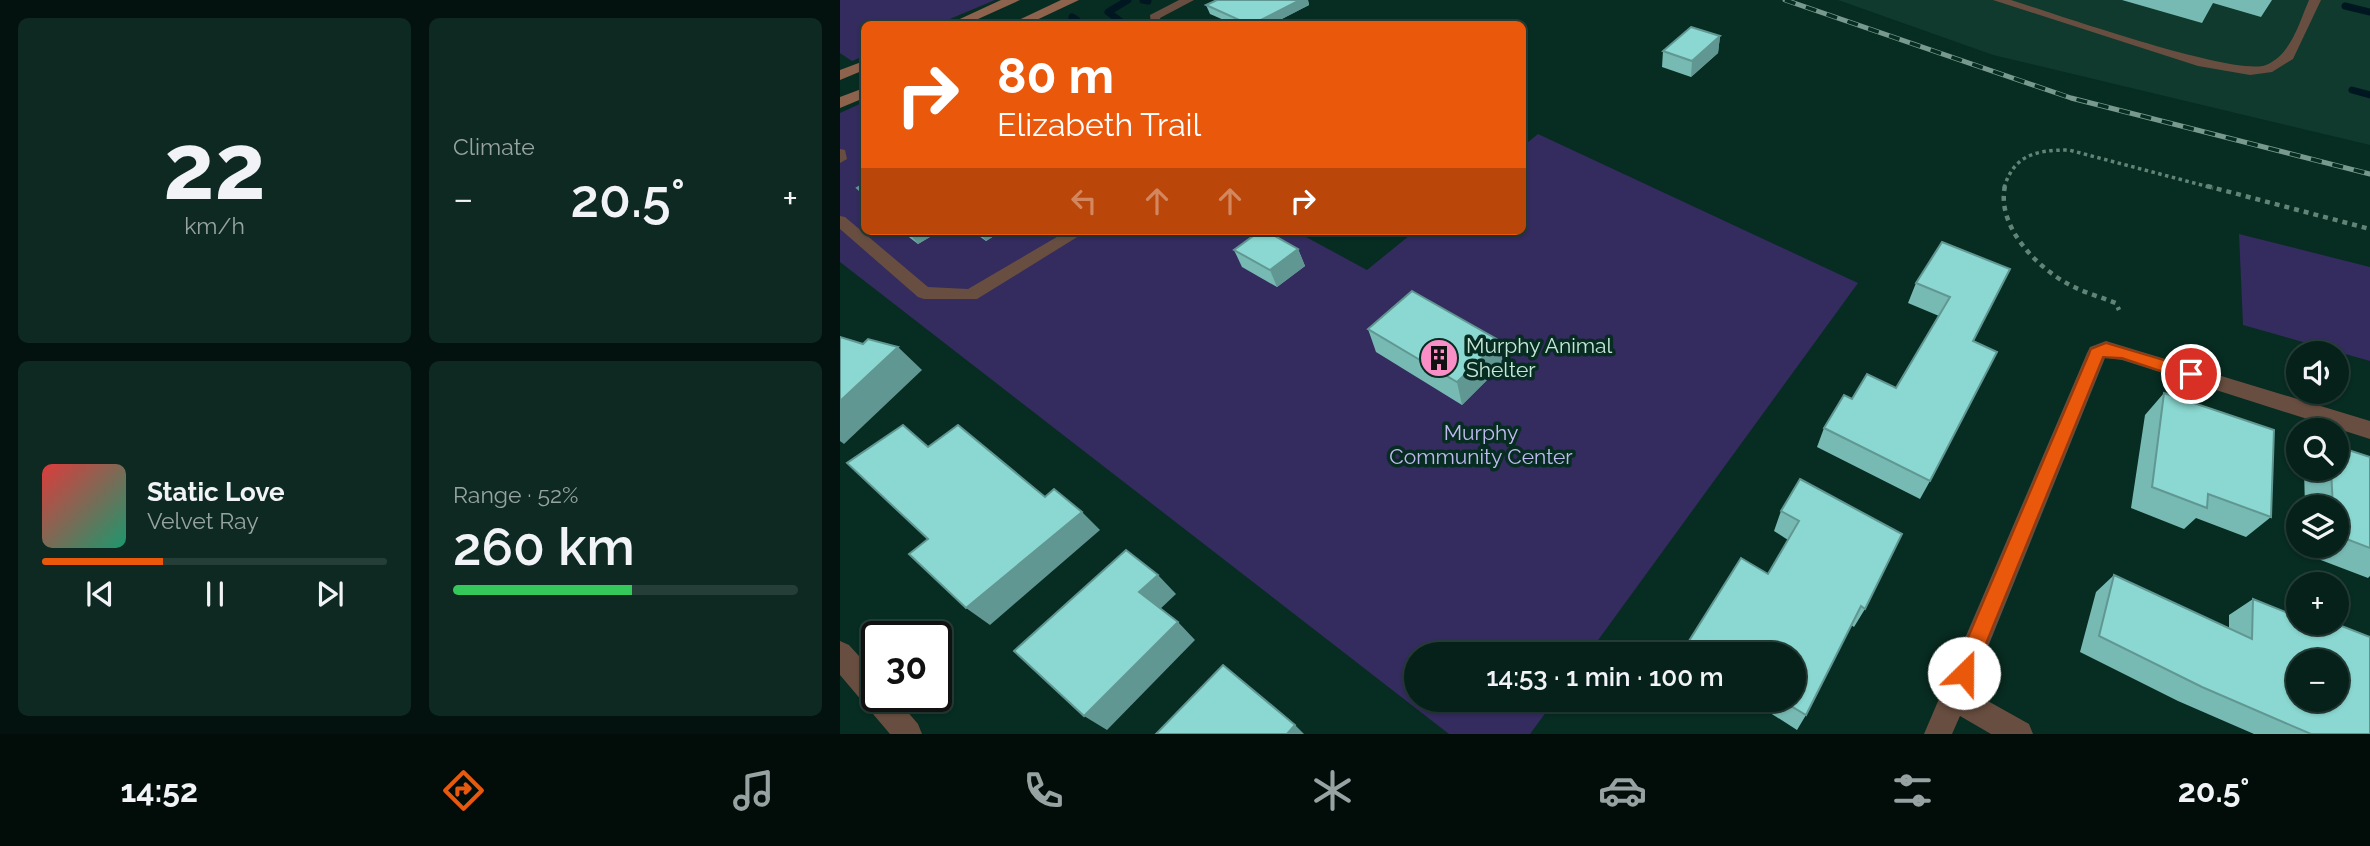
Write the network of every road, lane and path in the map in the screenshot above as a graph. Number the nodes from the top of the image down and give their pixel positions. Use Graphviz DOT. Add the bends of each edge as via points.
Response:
graph roads {
  1 [pos="1013,0"];
  2 [pos="1072,0"];
  3 [pos="1188,0"];
  4 [pos="1999,0"];
  5 [pos="2315,0"];
  6 [pos="963,21"];
  7 [pos="1024,21"];
  8 [pos="1153,21"];
  9 [pos="861,66"];
  10 [pos="840,75"];
  11 [pos="861,94"];
  12 [pos="840,103"];
  13 [pos="840,153"];
  14 [pos="840,159"];
  15 [pos="2370,229"];
  16 [pos="844,231"];
  17 [pos="1072,235"];
  18 [pos="2119,310"];
  19 [pos="2370,430"];
  20 [pos="840,654"];
  21 [pos="1953,697"];
  22 [pos="908,734"];
  23 [pos="1938,734"];
  24 [pos="2019,734"];
  1 -- 6 [label="main road"];
  2 -- 7 [label="main road"];
  3 -- 8 [label="lane"];
  4 -- 5 [label="lane" via="2202,63 2250,71 2269,69 2289,57"];
  9 -- 10 [label="main road"];
  11 -- 12 [label="main road"];
  13 -- 14 [label="lane"];
  15 -- 18 [label="path" via="2070,150 2034,152 2021,158 2011,167 2005,184 2006,219 2057,275 2076,288 2116,303"];
  16 -- 17 [label="lane" via="924,293 971,295"];
  19 -- 21 [label="street" via="2122,352 2106,349 2096,354"];
  20 -- 22 [label="street"];
  21 -- 23 [label="street"];
  21 -- 24 [label="street"];
}
